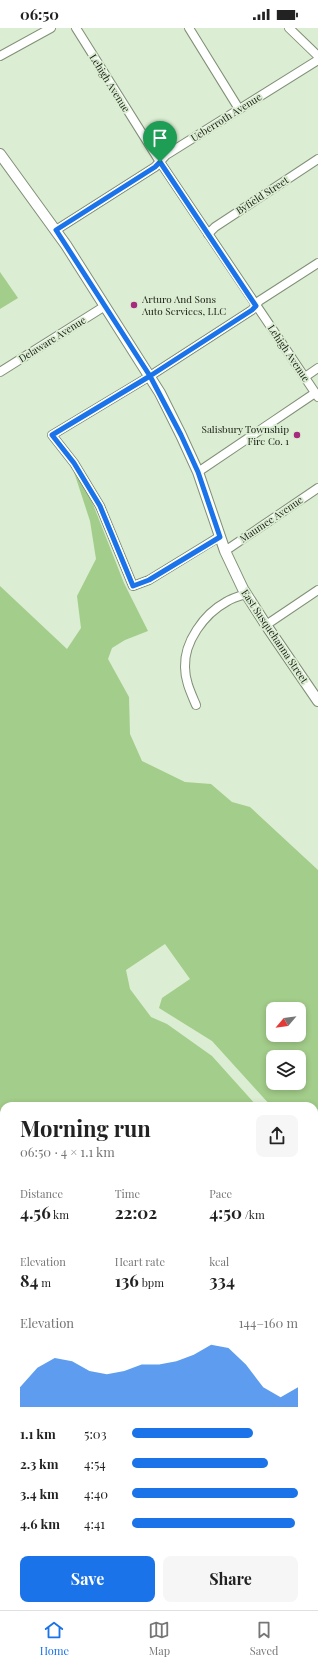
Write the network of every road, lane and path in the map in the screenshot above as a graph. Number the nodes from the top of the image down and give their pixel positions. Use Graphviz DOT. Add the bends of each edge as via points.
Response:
graph roads {
  1 [pos="51,28"];
  2 [pos="76,28"];
  3 [pos="188,28"];
  4 [pos="289,28"];
  5 [pos="0,56"];
  6 [pos="318,56"];
  7 [pos="318,60"];
  8 [pos="239,109"];
  9 [pos="0,154"];
  10 [pos="318,159"];
  11 [pos="160,162"];
  12 [pos="56,230"];
  13 [pos="208,234"];
  14 [pos="318,263"];
  15 [pos="105,306"];
  16 [pos="256,306"];
  17 [pos="318,368"];
  18 [pos="0,372"];
  19 [pos="150,376"];
  20 [pos="304,377"];
  21 [pos="317,395"];
  22 [pos="198,472"];
  23 [pos="318,488"];
  24 [pos="220,537"];
  25 [pos="225,550"];
  26 [pos="318,590"];
  27 [pos="246,594"];
  28 [pos="266,625"];
  29 [pos="318,701"];
  30 [pos="196,705"];
  1 -- 5 [label="street"];
  2 -- 11 [label="street, Lehigh Avenue"];
  3 -- 8 [label="street"];
  4 -- 6 [label="street"];
  7 -- 8 [label="street, Ueberroth Avenue"];
  8 -- 11 [label="street, Ueberroth Avenue" via="166,155"];
  9 -- 12 [label="main road, East Susquehanna Street"];
  10 -- 13 [label="street, Byfield Street"];
  11 -- 12 [label="street, Ueberroth Avenue"];
  11 -- 13 [label="street, Lehigh Avenue"];
  12 -- 15 [label="main road, East Susquehanna Street"];
  13 -- 16 [label="street, Lehigh Avenue"];
  14 -- 16 [label="street" via="259,301"];
  15 -- 18 [label="street, Delaware Avenue"];
  15 -- 19 [label="main road, East Susquehanna Street"];
  16 -- 19 [label="street"];
  16 -- 20 [label="street, Lehigh Avenue"];
  17 -- 20 [label="street"];
  19 -- 22 [label="main road, East Susquehanna Street"];
  19 -- 24 [label="street" via="52,435 78,468 100,506 133,586 149,580"];
  20 -- 21 [label="street, Lehigh Avenue"];
  21 -- 22 [label="street"];
  22 -- 24 [label="main road, East Susquehanna Street"];
  23 -- 25 [label="street, Maumee Avenue"];
  24 -- 25 [label="main road, East Susquehanna Street"];
  25 -- 27 [label="main road, East Susquehanna Street"];
  26 -- 28 [label="street"];
  27 -- 28 [label="main road, East Susquehanna Street"];
  27 -- 30 [label="street" via="226,602 211,613 189,644 185,660 186,678"];
  28 -- 29 [label="main road, East Susquehanna Street"];
}
